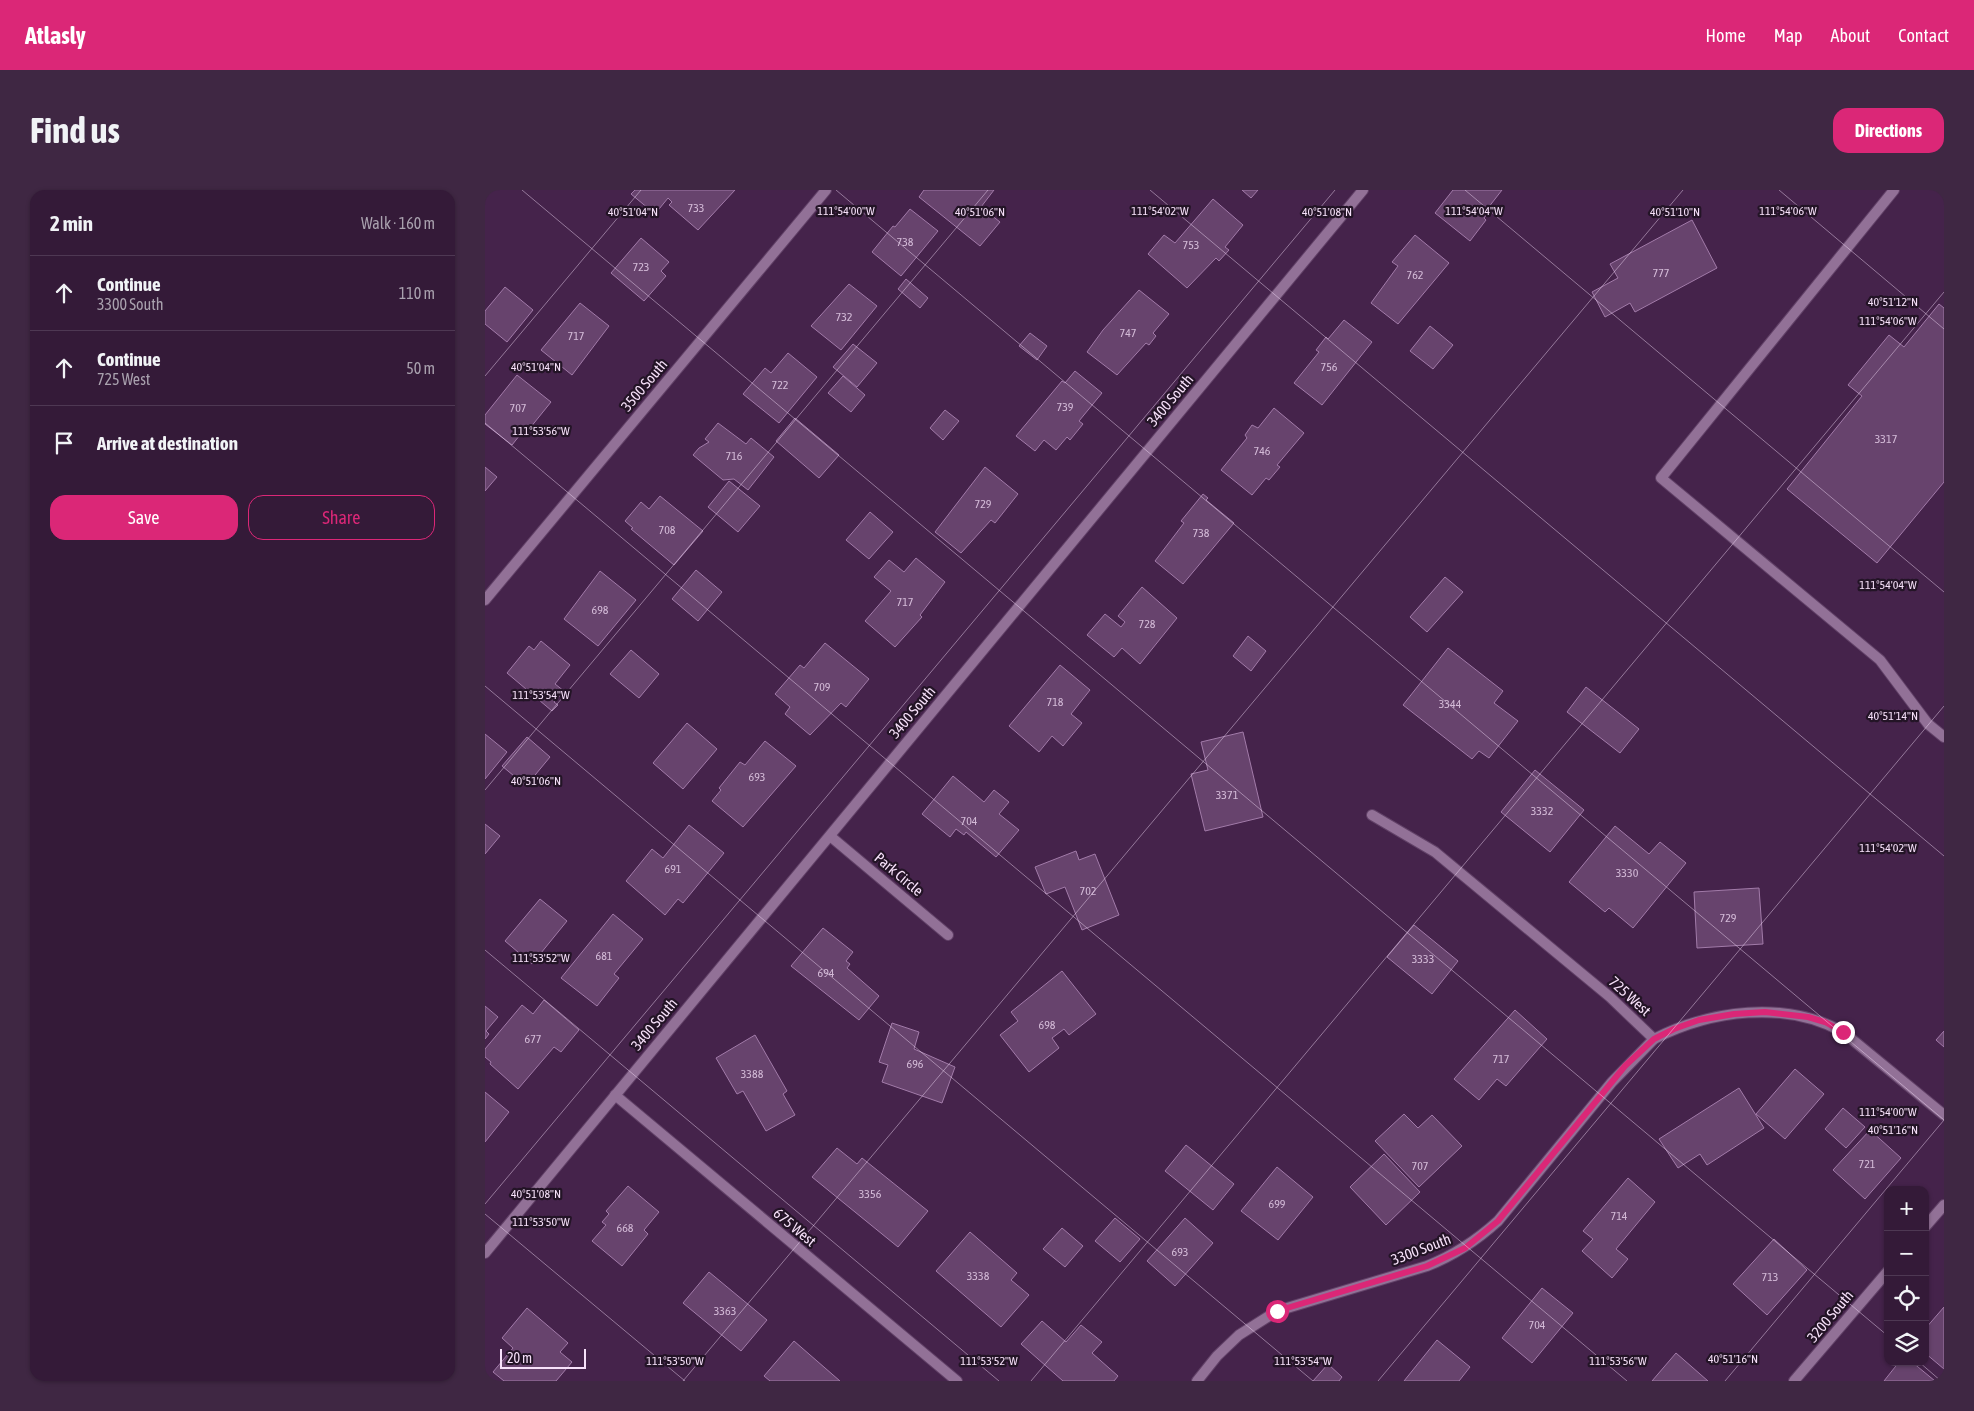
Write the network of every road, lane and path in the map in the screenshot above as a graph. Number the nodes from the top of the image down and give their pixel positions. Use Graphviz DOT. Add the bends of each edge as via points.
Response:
graph roads {
  1 [pos="825,190"];
  2 [pos="1363,190"];
  3 [pos="1894,190"];
  4 [pos="485,600"];
  5 [pos="1944,737"];
  6 [pos="1372,816"];
  7 [pos="830,836"];
  8 [pos="948,935"];
  9 [pos="1654,1039"];
  10 [pos="615,1095"];
  11 [pos="1944,1115"];
  12 [pos="1944,1205"];
  13 [pos="1929,1222"];
  14 [pos="485,1253"];
  15 [pos="1884,1276"];
  16 [pos="957,1381"];
  17 [pos="1197,1381"];
  18 [pos="1794,1381"];
  1 -- 4 [label="street, 3500 South"];
  2 -- 7 [label="street, 3400 South"];
  3 -- 5 [label="street" via="1661,478 1880,660 1927,724"];
  6 -- 9 [label="street, 725 West" via="1435,852 1610,997"];
  7 -- 8 [label="street, Park Circle"];
  7 -- 10 [label="street, 3400 South"];
  9 -- 11 [label="street" via="1699,1020 1734,1014 1765,1012 1808,1017 1843,1032"];
  9 -- 17 [label="street, 3300 South" via="1611,1082 1498,1221 1483,1235 1447,1258 1427,1266 1277,1311 1239,1335"];
  10 -- 14 [label="street, 3400 South"];
  10 -- 16 [label="street, 675 West"];
  12 -- 13 [label="street"];
  15 -- 18 [label="street, 3200 South"];
}
